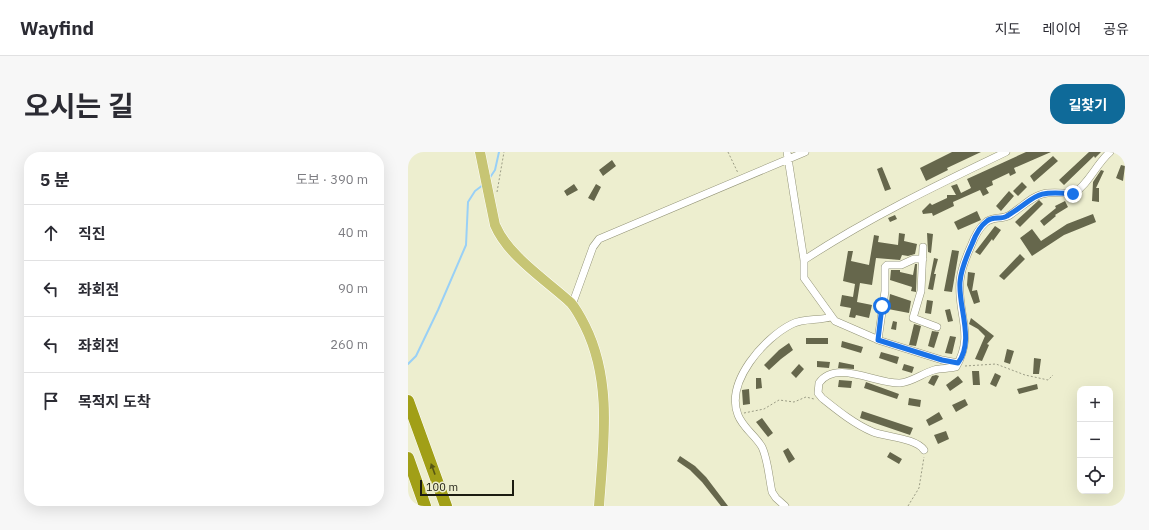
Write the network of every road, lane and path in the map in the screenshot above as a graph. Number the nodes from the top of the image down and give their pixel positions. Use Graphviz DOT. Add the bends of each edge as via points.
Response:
graph roads {
  1 [pos="480,152"];
  2 [pos="504,152"];
  3 [pos="728,152"];
  4 [pos="805,152"];
  5 [pos="1006,152"];
  6 [pos="1110,152"];
  7 [pos="788,155"];
  8 [pos="739,180"];
  9 [pos="492,204"];
  10 [pos="923,247"];
  11 [pos="923,259"];
  12 [pos="804,260"];
  13 [pos="572,304"];
  14 [pos="831,317"];
  15 [pos="937,327"];
  16 [pos="878,340"];
  17 [pos="958,363"];
  18 [pos="1053,375"];
  19 [pos="822,398"];
  20 [pos="408,401"];
  21 [pos="738,416"];
  22 [pos="924,450"];
  23 [pos="408,458"];
  24 [pos="426,506"];
  25 [pos="446,506"];
  26 [pos="599,506"];
  27 [pos="785,506"];
  28 [pos="908,506"];
  1 -- 9 [label="main road"];
  2 -- 9 [label="path"];
  3 -- 8 [label="path"];
  4 -- 7 [label="street"];
  5 -- 12 [label="street" via="907,200"];
  6 -- 17 [label="street" via="1073,194 1037,194 1004,218 989,219 982,226 967,254 961,275 965,341"];
  7 -- 8 [label="street"];
  7 -- 12 [label="street"];
  8 -- 13 [label="street" via="599,239 593,247"];
  9 -- 13 [label="main road" via="495,224 504,241"];
  10 -- 11 [label="street"];
  11 -- 15 [label="street" via="921,291 913,318"];
  11 -- 16 [label="street" via="885,267 886,290"];
  12 -- 14 [label="street" via="804,278"];
  13 -- 26 [label="main road" via="592,342 600,364 604,392"];
  14 -- 16 [label="street" via="843,326"];
  14 -- 21 [label="street" via="793,324 762,346 740,379 735,408"];
  16 -- 17 [label="street"];
  17 -- 18 [label="path" via="966,367 996,364 1048,380"];
  17 -- 19 [label="street" via="956,367 936,369 903,382 877,380 849,373 829,374 819,383 818,393"];
  19 -- 21 [label="path" via="806,397 794,402 779,400 764,409"];
  19 -- 22 [label="street" via="862,427 916,444"];
  25 -- 20 [label="highway, one-way"];
  21 -- 27 [label="street" via="762,447 772,492"];
  22 -- 28 [label="path" via="920,484"];
  23 -- 24 [label="highway"];
}
